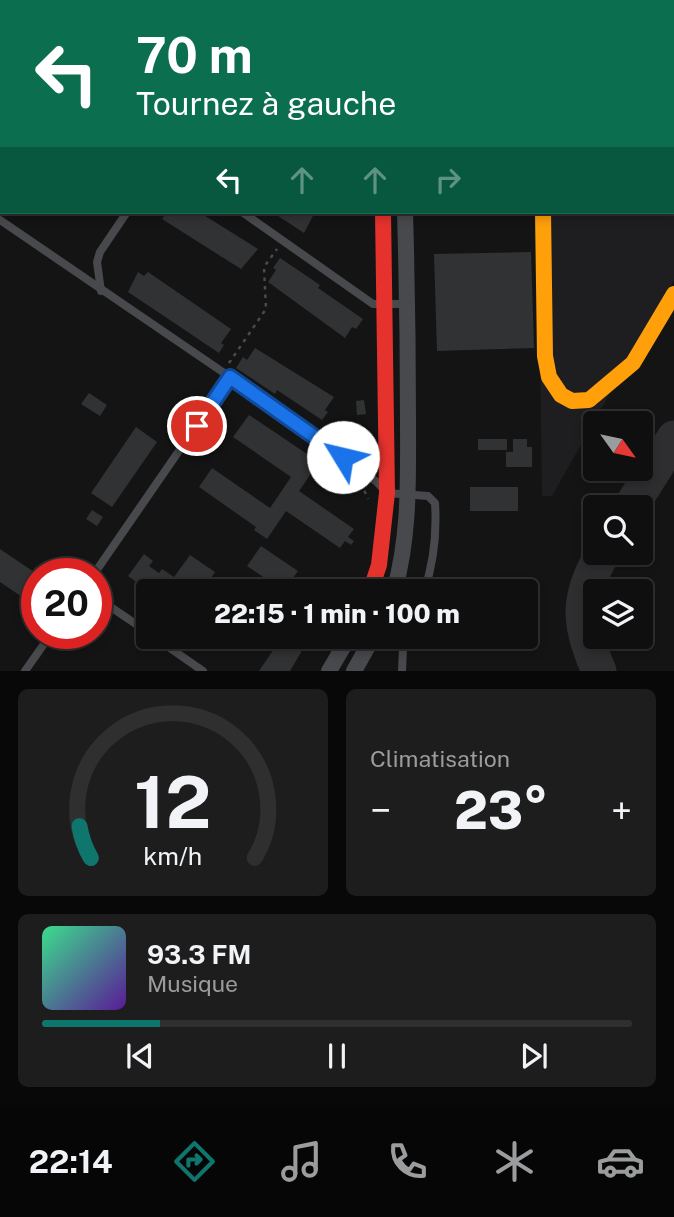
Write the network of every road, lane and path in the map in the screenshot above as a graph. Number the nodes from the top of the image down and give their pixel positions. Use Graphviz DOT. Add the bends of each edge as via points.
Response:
graph roads {
  1 [pos="126,214"];
  2 [pos="245,214"];
  3 [pos="383,214"];
  4 [pos="405,214"];
  5 [pos="543,214"];
  6 [pos="0,220"];
  7 [pos="283,241"];
  8 [pos="101,291"];
  9 [pos="674,294"];
  10 [pos="384,304"];
  11 [pos="407,304"];
  12 [pos="226,374"];
  13 [pos="387,493"];
  14 [pos="408,495"];
  15 [pos="105,558"];
  16 [pos="374,579"];
  17 [pos="397,579"];
  18 [pos="428,579"];
  19 [pos="112,608"];
  20 [pos="136,624"];
  21 [pos="40,649"];
  22 [pos="171,649"];
  23 [pos="342,649"];
  24 [pos="366,649"];
  25 [pos="403,649"];
  26 [pos="25,671"];
  27 [pos="203,671"];
  28 [pos="329,671"];
  29 [pos="354,671"];
  30 [pos="402,671"];
  1 -- 8 [label="lane" via="100,252"];
  2 -- 7 [label="lane"];
  3 -- 10 [label="street"];
  4 -- 11 [label="street"];
  5 -- 9 [label="street" via="545,356 549,377 561,395 572,401 589,400 633,363"];
  6 -- 8 [label="lane"];
  7 -- 10 [label="lane" via="373,304"];
  7 -- 12 [label="path" via="264,267 265,309"];
  8 -- 12 [label="lane"];
  10 -- 11 [label="lane"];
  10 -- 13 [label="street"];
  11 -- 14 [label="street"];
  12 -- 13 [label="lane"];
  12 -- 15 [label="lane"];
  13 -- 14 [label="lane"];
  13 -- 16 [label="street"];
  14 -- 17 [label="street"];
  14 -- 18 [label="lane" via="428,496 436,503 436,541"];
  19 -- 20 [label="lane"];
  21 -- 26 [label="lane"];
  22 -- 27 [label="lane"];
  23 -- 28 [label="street"];
  24 -- 29 [label="street"];
  25 -- 30 [label="lane"];
}
